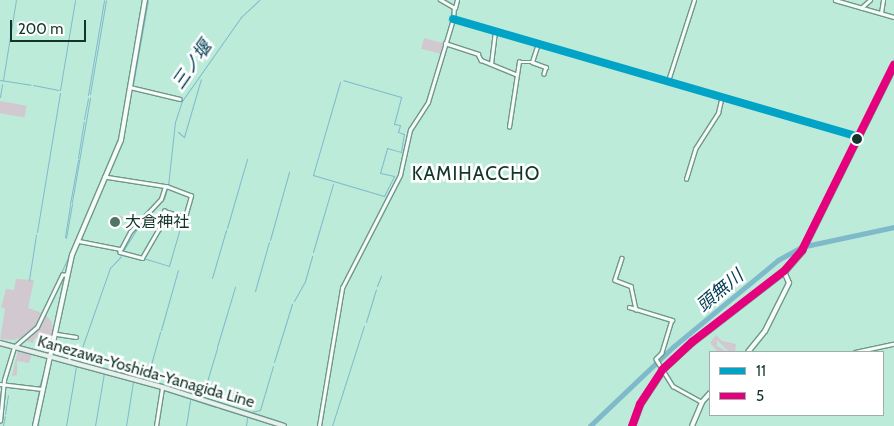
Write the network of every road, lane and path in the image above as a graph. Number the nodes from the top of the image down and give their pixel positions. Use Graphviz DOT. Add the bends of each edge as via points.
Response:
graph roads {
  1 [pos="144,0"];
  2 [pos="440,0"];
  3 [pos="457,0"];
  4 [pos="694,0"];
  5 [pos="835,0"];
  6 [pos="855,0"];
  7 [pos="870,0"];
  8 [pos="883,0"];
  9 [pos="854,6"];
  10 [pos="861,8"];
  11 [pos="455,9"];
  12 [pos="881,13"];
  13 [pos="894,17"];
  14 [pos="452,19"];
  15 [pos="495,32"];
  16 [pos="445,43"];
  17 [pos="538,44"];
  18 [pos="532,62"];
  19 [pos="491,64"];
  20 [pos="894,65"];
  21 [pos="516,74"];
  22 [pos="544,74"];
  23 [pos="668,81"];
  24 [pos="130,87"];
  25 [pos="722,96"];
  26 [pos="180,100"];
  27 [pos="509,126"];
  28 [pos="859,137"];
  29 [pos="105,177"];
  30 [pos="686,179"];
  31 [pos="165,187"];
  32 [pos="77,241"];
  33 [pos="120,249"];
  34 [pos="622,258"];
  35 [pos="784,271"];
  36 [pos="69,274"];
  37 [pos="629,307"];
  38 [pos="636,309"];
  39 [pos="56,334"];
  40 [pos="76,337"];
  41 [pos="0,343"];
  42 [pos="894,344"];
  43 [pos="14,347"];
  44 [pos="749,351"];
  45 [pos="860,351"];
  46 [pos="50,356"];
  47 [pos="663,369"];
  48 [pos="1,384"];
  49 [pos="162,387"];
  50 [pos="42,389"];
  51 [pos="709,394"];
  52 [pos="702,402"];
  53 [pos="0,421"];
  54 [pos="36,426"];
  55 [pos="156,426"];
  56 [pos="284,426"];
  57 [pos="319,426"];
  58 [pos="632,426"];
  59 [pos="692,426"];
  1 -- 24 [label="street"];
  2 -- 11 [label="street"];
  3 -- 11 [label="street"];
  4 -- 23 [label="street"];
  5 -- 9 [label="street"];
  6 -- 9 [label="street"];
  7 -- 10 [label="street"];
  8 -- 12 [label="street"];
  9 -- 10 [label="street"];
  10 -- 12 [label="street"];
  11 -- 14 [label="street"];
  12 -- 13 [label="street"];
  14 -- 15 [label="street"];
  14 -- 16 [label="street"];
  15 -- 17 [label="street"];
  15 -- 19 [label="street"];
  16 -- 19 [label="street" via="478,54 481,60"];
  16 -- 57 [label="street" via="428,102 410,130 400,175 342,288"];
  17 -- 18 [label="street"];
  17 -- 23 [label="street"];
  18 -- 21 [label="street" via="519,62"];
  18 -- 22 [label="street" via="546,67"];
  19 -- 21 [label="street"];
  20 -- 28 [label="main road"];
  21 -- 27 [label="street"];
  23 -- 25 [label="street"];
  24 -- 26 [label="street"];
  24 -- 29 [label="street" via="120,140"];
  25 -- 28 [label="street"];
  25 -- 30 [label="street" via="718,113 695,148"];
  28 -- 35 [label="main road" via="809,239"];
  29 -- 31 [label="street"];
  29 -- 32 [label="street"];
  31 -- 33 [label="street" via="161,199 130,232"];
  31 -- 33 [label="street" via="191,196 185,217 164,211 142,258 120,252"];
  32 -- 33 [label="street"];
  32 -- 36 [label="street"];
  34 -- 38 [label="street" via="615,280 631,286"];
  35 -- 44 [label="street" via="789,283 765,332"];
  35 -- 47 [label="main road" via="692,342"];
  36 -- 39 [label="street"];
  36 -- 43 [label="street" via="62,275 37,327"];
  37 -- 38 [label="street"];
  38 -- 47 [label="street" via="672,320 657,361"];
  39 -- 40 [label="street"];
  39 -- 46 [label="street"];
  41 -- 43 [label="main road, Kanezawa-Yoshida-Yanagida Line"];
  42 -- 45 [label="street"];
  43 -- 46 [label="main road, Kanezawa-Yoshida-Yanagida Line"];
  43 -- 48 [label="street"];
  46 -- 49 [label="main road, Kanezawa-Yoshida-Yanagida Line"];
  46 -- 50 [label="street"];
  47 -- 52 [label="street" via="673,386"];
  47 -- 58 [label="main road" via="640,404"];
  48 -- 50 [label="street"];
  48 -- 53 [label="street"];
  49 -- 55 [label="street"];
  49 -- 56 [label="main road, Kanezawa-Yoshida-Yanagida Line"];
  50 -- 54 [label="street"];
  51 -- 52 [label="street"];
  52 -- 59 [label="street"];
}
